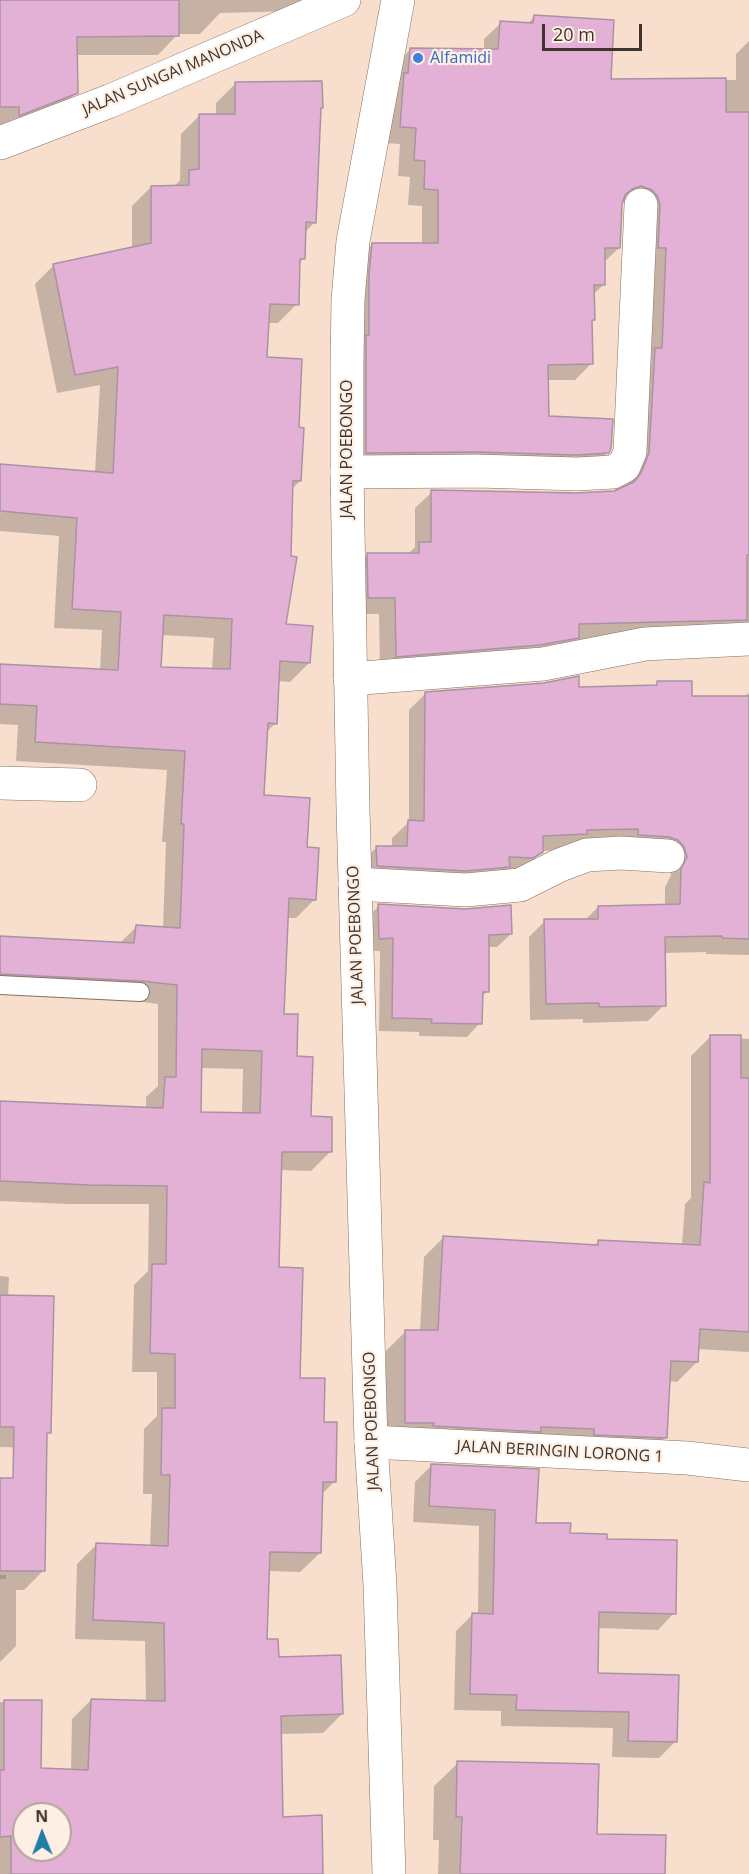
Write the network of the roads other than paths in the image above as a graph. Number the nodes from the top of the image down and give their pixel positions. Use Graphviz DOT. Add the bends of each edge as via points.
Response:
graph roads {
  1 [pos="344,0"];
  2 [pos="398,0"];
  3 [pos="0,143"];
  4 [pos="640,206"];
  5 [pos="347,472"];
  6 [pos="749,639"];
  7 [pos="350,679"];
  8 [pos="0,783"];
  9 [pos="80,785"];
  10 [pos="668,856"];
  11 [pos="355,884"];
  12 [pos="0,985"];
  13 [pos="140,992"];
  14 [pos="371,1442"];
  15 [pos="749,1465"];
  16 [pos="389,1874"];
  1 -- 3 [label="street, JALAN SUNGAI MANONDA" via="110,101"];
  2 -- 5 [label="street, JALAN POEBONGO" via="353,241 348,300"];
  4 -- 5 [label="street" via="630,452 622,469 577,474"];
  5 -- 7 [label="street, JALAN POEBONGO"];
  6 -- 7 [label="street" via="645,644 543,664"];
  7 -- 11 [label="street, JALAN POEBONGO"];
  8 -- 9 [label="street"];
  10 -- 11 [label="street" via="587,855 520,885 466,890"];
  11 -- 14 [label="street, JALAN POEBONGO"];
  12 -- 13 [label="lane"];
  14 -- 15 [label="street, JALAN BERINGIN LORONG 1" via="687,1458"];
  14 -- 16 [label="street, JALAN POEBONGO" via="380,1585"];
}
